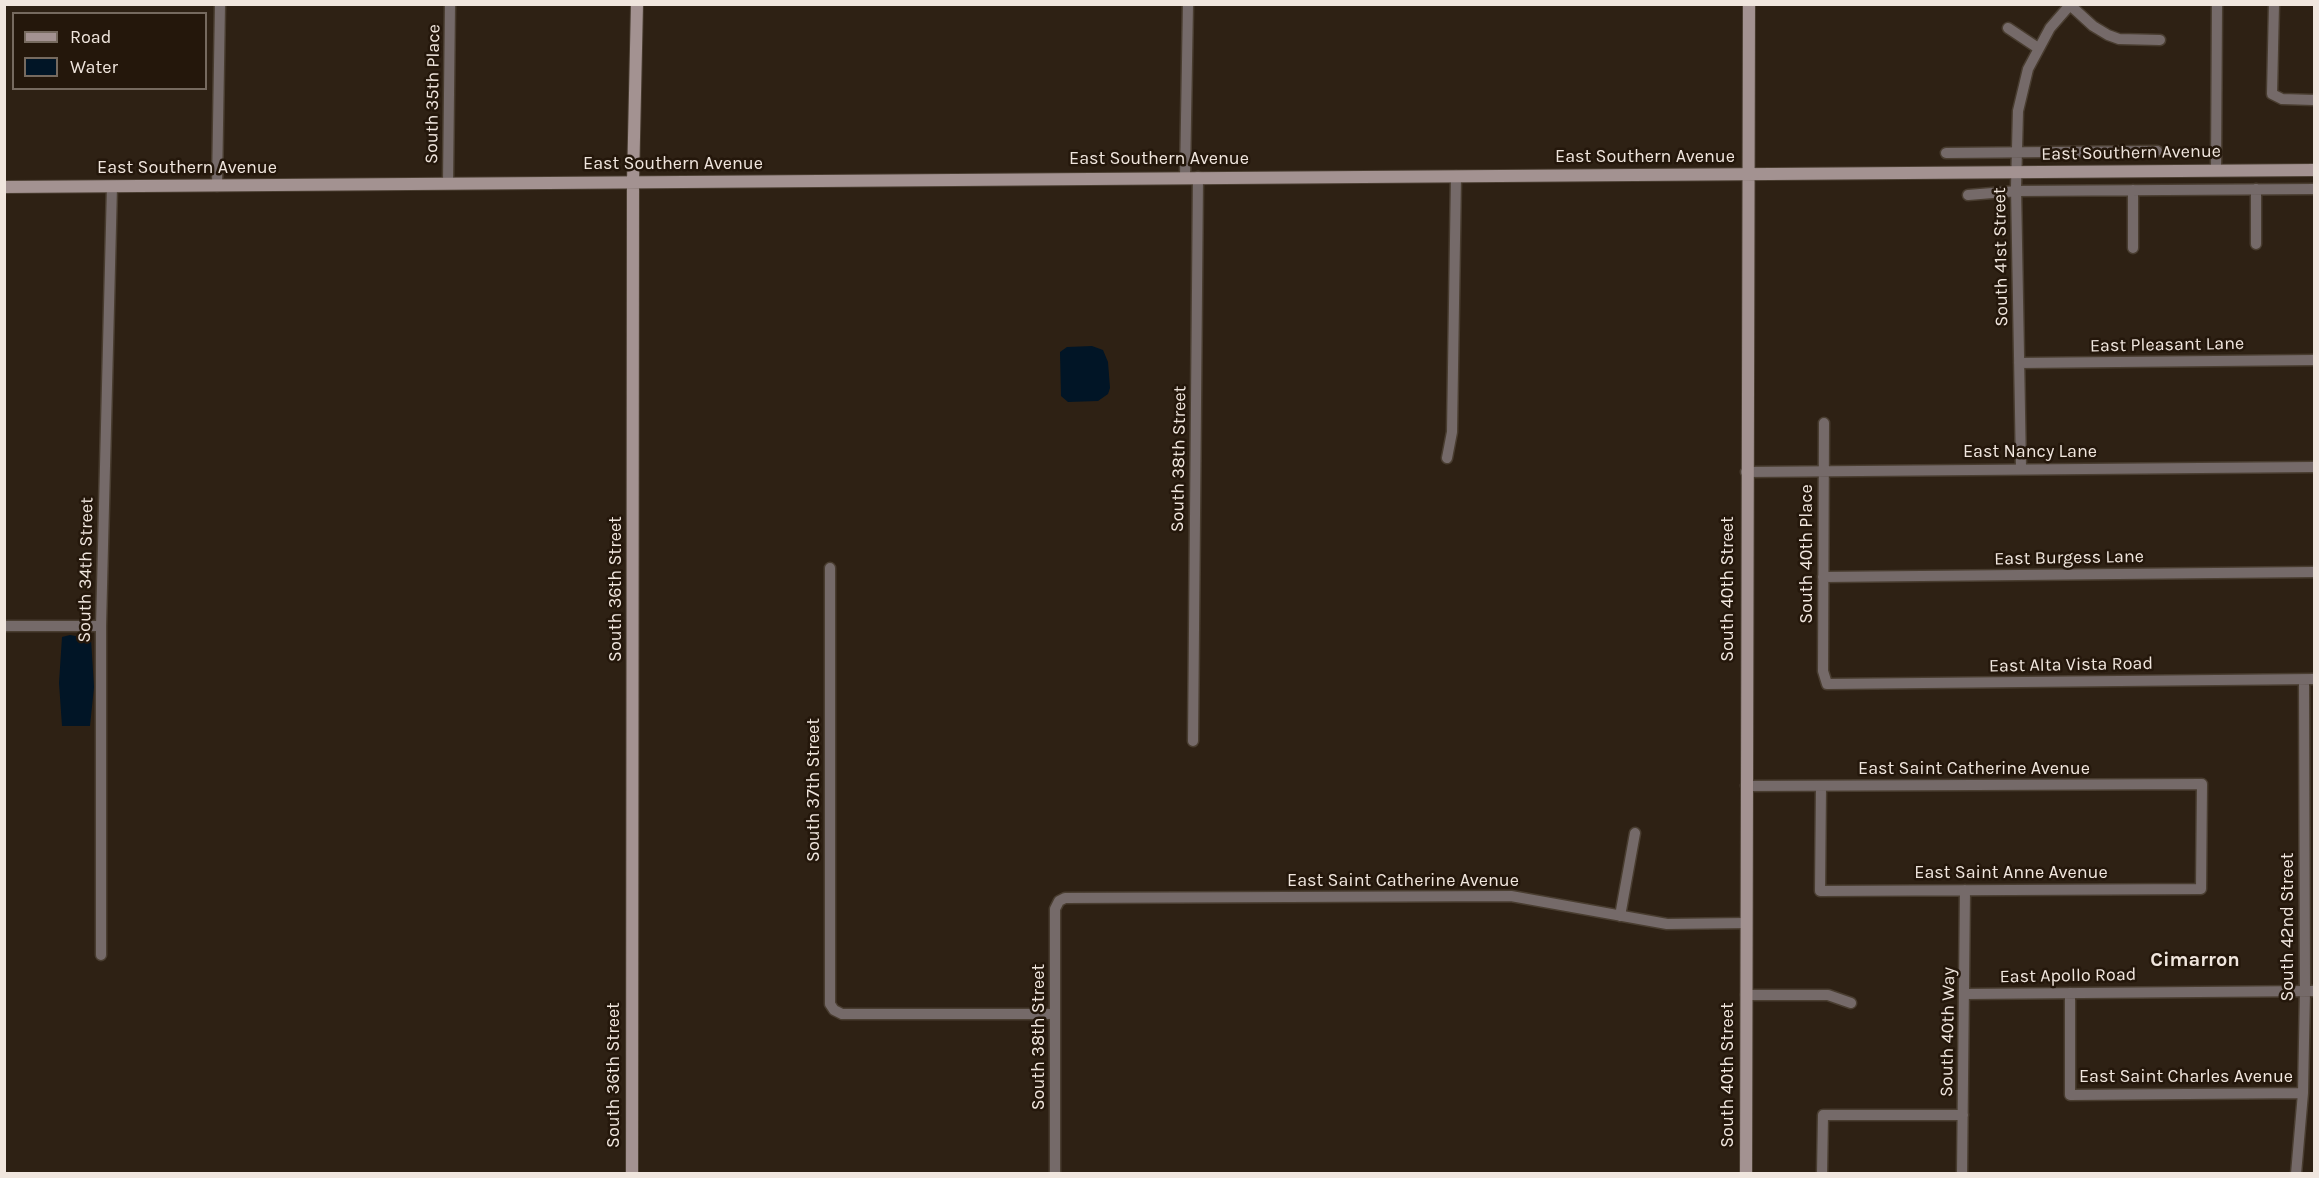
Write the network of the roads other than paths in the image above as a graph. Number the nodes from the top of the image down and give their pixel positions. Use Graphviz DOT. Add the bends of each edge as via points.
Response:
graph roads {
  1 [pos="220,4"];
  2 [pos="450,4"];
  3 [pos="637,4"];
  4 [pos="1188,4"];
  5 [pos="1749,4"];
  6 [pos="2070,4"];
  7 [pos="2217,4"];
  8 [pos="2274,4"];
  9 [pos="2008,28"];
  10 [pos="2160,40"];
  11 [pos="2038,48"];
  12 [pos="2314,100"];
  13 [pos="2157,151"];
  14 [pos="2018,152"];
  15 [pos="1946,153"];
  16 [pos="2216,170"];
  17 [pos="2314,170"];
  18 [pos="2017,173"];
  19 [pos="1747,174"];
  20 [pos="1456,176"];
  21 [pos="1185,177"];
  22 [pos="1198,177"];
  23 [pos="633,182"];
  24 [pos="448,183"];
  25 [pos="112,186"];
  26 [pos="217,186"];
  27 [pos="4,187"];
  28 [pos="2256,189"];
  29 [pos="2314,189"];
  30 [pos="2133,190"];
  31 [pos="2016,191"];
  32 [pos="1968,195"];
  33 [pos="2256,244"];
  34 [pos="2133,248"];
  35 [pos="2314,360"];
  36 [pos="2019,363"];
  37 [pos="1824,423"];
  38 [pos="1447,458"];
  39 [pos="2314,467"];
  40 [pos="2021,468"];
  41 [pos="1746,471"];
  42 [pos="1824,471"];
  43 [pos="830,568"];
  44 [pos="2314,572"];
  45 [pos="1823,576"];
  46 [pos="4,626"];
  47 [pos="101,626"];
  48 [pos="2309,680"];
  49 [pos="1827,684"];
  50 [pos="1193,741"];
  51 [pos="2310,784"];
  52 [pos="1746,786"];
  53 [pos="1821,786"];
  54 [pos="1635,833"];
  55 [pos="2309,887"];
  56 [pos="2201,889"];
  57 [pos="1965,890"];
  58 [pos="1059,901"];
  59 [pos="1620,916"];
  60 [pos="1746,923"];
  61 [pos="101,955"];
  62 [pos="2310,991"];
  63 [pos="2070,993"];
  64 [pos="1965,994"];
  65 [pos="1746,995"];
  66 [pos="1851,1003"];
  67 [pos="1054,1014"];
  68 [pos="2303,1093"];
  69 [pos="1963,1114"];
  70 [pos="632,1173"];
  71 [pos="1055,1173"];
  72 [pos="1746,1173"];
  73 [pos="1822,1173"];
  74 [pos="1962,1173"];
  75 [pos="2296,1173"];
  1 -- 26 [label="street"];
  2 -- 24 [label="street, South 35th Place"];
  3 -- 23 [label="main road, South 36th Street"];
  4 -- 21 [label="street"];
  5 -- 19 [label="main road, South 40th Street"];
  6 -- 10 [label="street" via="2108,35"];
  6 -- 11 [label="street, South 41st Street"];
  7 -- 16 [label="street"];
  8 -- 12 [label="street" via="2271,84 2275,97"];
  9 -- 11 [label="street"];
  11 -- 14 [label="street, South 41st Street" via="2021,93"];
  13 -- 14 [label="street, East Southern Avenue"];
  14 -- 15 [label="street, East Southern Avenue"];
  14 -- 18 [label="street, South 41st Street"];
  16 -- 17 [label="main road, East Southern Avenue"];
  16 -- 18 [label="main road, East Southern Avenue"];
  18 -- 19 [label="main road, East Southern Avenue"];
  18 -- 31 [label="street, South 41st Street"];
  19 -- 20 [label="main road, East Southern Avenue"];
  19 -- 41 [label="main road, South 40th Street"];
  20 -- 22 [label="main road, East Southern Avenue"];
  20 -- 38 [label="street" via="1452,432"];
  21 -- 22 [label="main road, East Southern Avenue"];
  21 -- 23 [label="main road, East Southern Avenue"];
  22 -- 50 [label="street, South 38th Street"];
  23 -- 24 [label="main road, East Southern Avenue"];
  23 -- 70 [label="main road, South 36th Street"];
  24 -- 26 [label="main road, East Southern Avenue"];
  25 -- 26 [label="main road, East Southern Avenue"];
  25 -- 27 [label="main road, East Southern Avenue"];
  25 -- 47 [label="street, South 34th Street"];
  28 -- 29 [label="street, East Southern Avenue"];
  28 -- 30 [label="street, East Southern Avenue"];
  28 -- 33 [label="street"];
  30 -- 31 [label="street, East Southern Avenue"];
  30 -- 34 [label="street"];
  31 -- 32 [label="street, East Southern Avenue"];
  31 -- 36 [label="street, South 41st Street"];
  35 -- 36 [label="street, East Pleasant Lane"];
  36 -- 40 [label="street, South 41st Street"];
  37 -- 42 [label="street, South 40th Place"];
  39 -- 40 [label="street, East Nancy Lane"];
  40 -- 42 [label="street, East Nancy Lane"];
  41 -- 42 [label="street, East Nancy Lane"];
  41 -- 52 [label="main road, South 40th Street"];
  42 -- 45 [label="street, South 40th Place"];
  43 -- 67 [label="street, South 37th Street" via="830,1004 842,1014"];
  44 -- 45 [label="street, East Burgess Lane"];
  45 -- 49 [label="street, South 40th Place" via="1823,671"];
  46 -- 47 [label="street"];
  47 -- 61 [label="street, South 34th Street"];
  48 -- 49 [label="street, East Alta Vista Road"];
  48 -- 51 [label="street, South 42nd Street"];
  51 -- 55 [label="street, South 42nd Street"];
  52 -- 53 [label="street, East Saint Catherine Avenue"];
  52 -- 60 [label="main road, South 40th Street"];
  53 -- 56 [label="street, East Saint Catherine Avenue" via="2202,784"];
  53 -- 57 [label="street, East Saint Anne Avenue" via="1820,891"];
  54 -- 59 [label="street"];
  55 -- 62 [label="street, South 42nd Street"];
  56 -- 57 [label="street, East Saint Anne Avenue"];
  57 -- 64 [label="street, South 40th Way"];
  58 -- 59 [label="street, East Saint Catherine Avenue" via="1511,896"];
  58 -- 67 [label="street, South 38th Street" via="1055,909"];
  59 -- 60 [label="street, East Saint Catherine Avenue" via="1667,924"];
  60 -- 65 [label="main road, South 40th Street"];
  62 -- 63 [label="street, East Apollo Road"];
  62 -- 68 [label="street, South 42nd Street"];
  63 -- 64 [label="street, East Apollo Road"];
  63 -- 68 [label="street, East Saint Charles Avenue" via="2070,1095"];
  64 -- 69 [label="street, South 40th Way"];
  65 -- 66 [label="street" via="1828,995"];
  65 -- 72 [label="main road, South 40th Street"];
  67 -- 71 [label="street, South 38th Street"];
  68 -- 75 [label="street, South 42nd Street"];
  69 -- 73 [label="street" via="1822,1114"];
  69 -- 74 [label="street, South 40th Way"];
}
